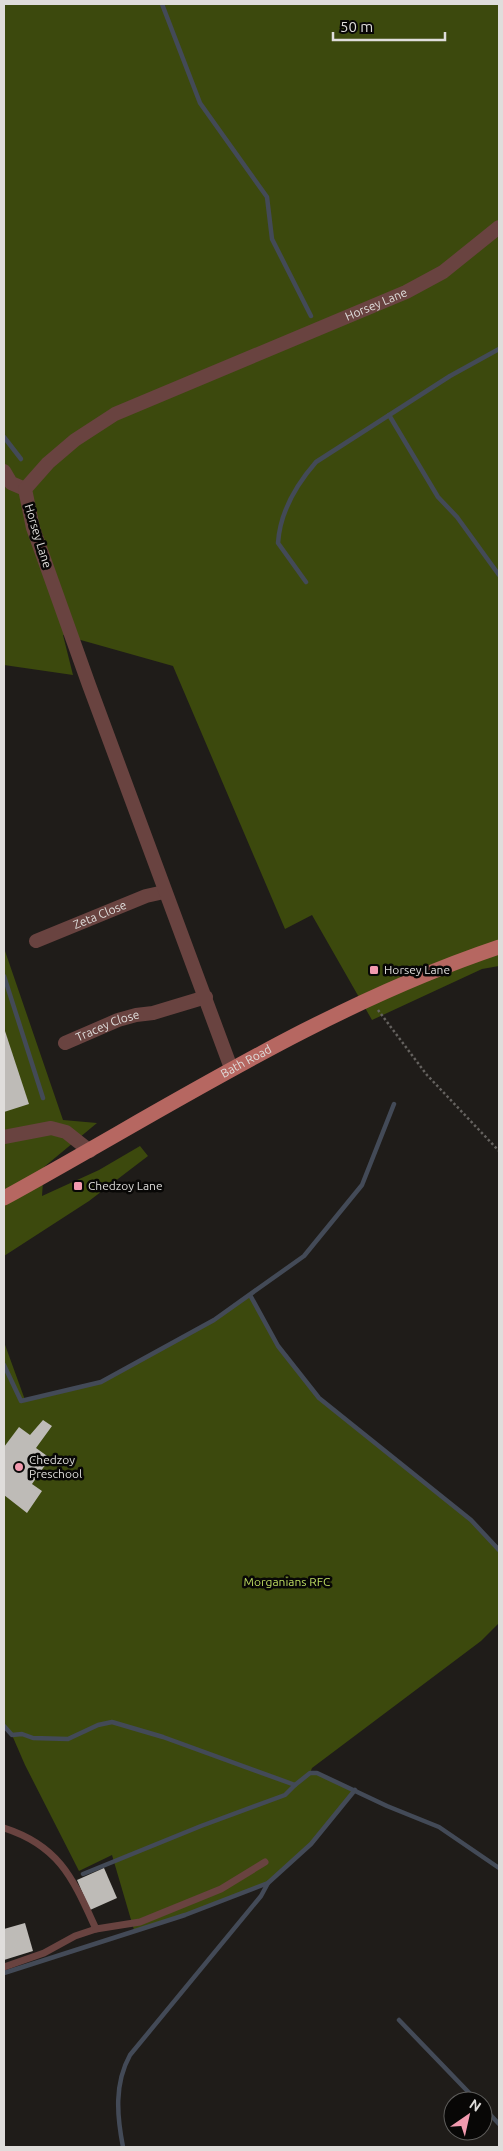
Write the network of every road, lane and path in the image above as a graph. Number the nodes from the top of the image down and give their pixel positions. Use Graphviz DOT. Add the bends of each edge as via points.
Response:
graph roads {
  1 [pos="499,227"];
  2 [pos="4,471"];
  3 [pos="25,489"];
  4 [pos="164,892"];
  5 [pos="36,941"];
  6 [pos="499,947"];
  7 [pos="206,997"];
  8 [pos="370,998"];
  9 [pos="65,1043"];
  10 [pos="232,1068"];
  11 [pos="4,1137"];
  12 [pos="90,1151"];
  13 [pos="499,1151"];
  14 [pos="4,1198"];
  15 [pos="4,1828"];
  16 [pos="265,1862"];
  17 [pos="96,1929"];
  18 [pos="4,1967"];
  1 -- 3 [label="street, Horsey Lane" via="443,272 406,292 115,414 75,440"];
  2 -- 3 [label="street" via="11,483"];
  3 -- 4 [label="street, Horsey Lane" via="33,528"];
  4 -- 5 [label="street, Zeta Close" via="146,896"];
  4 -- 7 [label="street, Horsey Lane"];
  6 -- 8 [label="main road, Bath Road"];
  7 -- 9 [label="street, Tracey Close" via="154,1019 136,1015 118,1020"];
  7 -- 10 [label="street, Horsey Lane"];
  8 -- 10 [label="main road, Bath Road"];
  8 -- 13 [label="path" via="427,1075"];
  10 -- 12 [label="main road, Bath Road"];
  11 -- 12 [label="street" via="50,1128 66,1132"];
  12 -- 14 [label="main road, Bath Road"];
  15 -- 17 [label="lane" via="46,1848 73,1880"];
  16 -- 17 [label="lane" via="221,1889 140,1922"];
  17 -- 18 [label="lane"];
}
